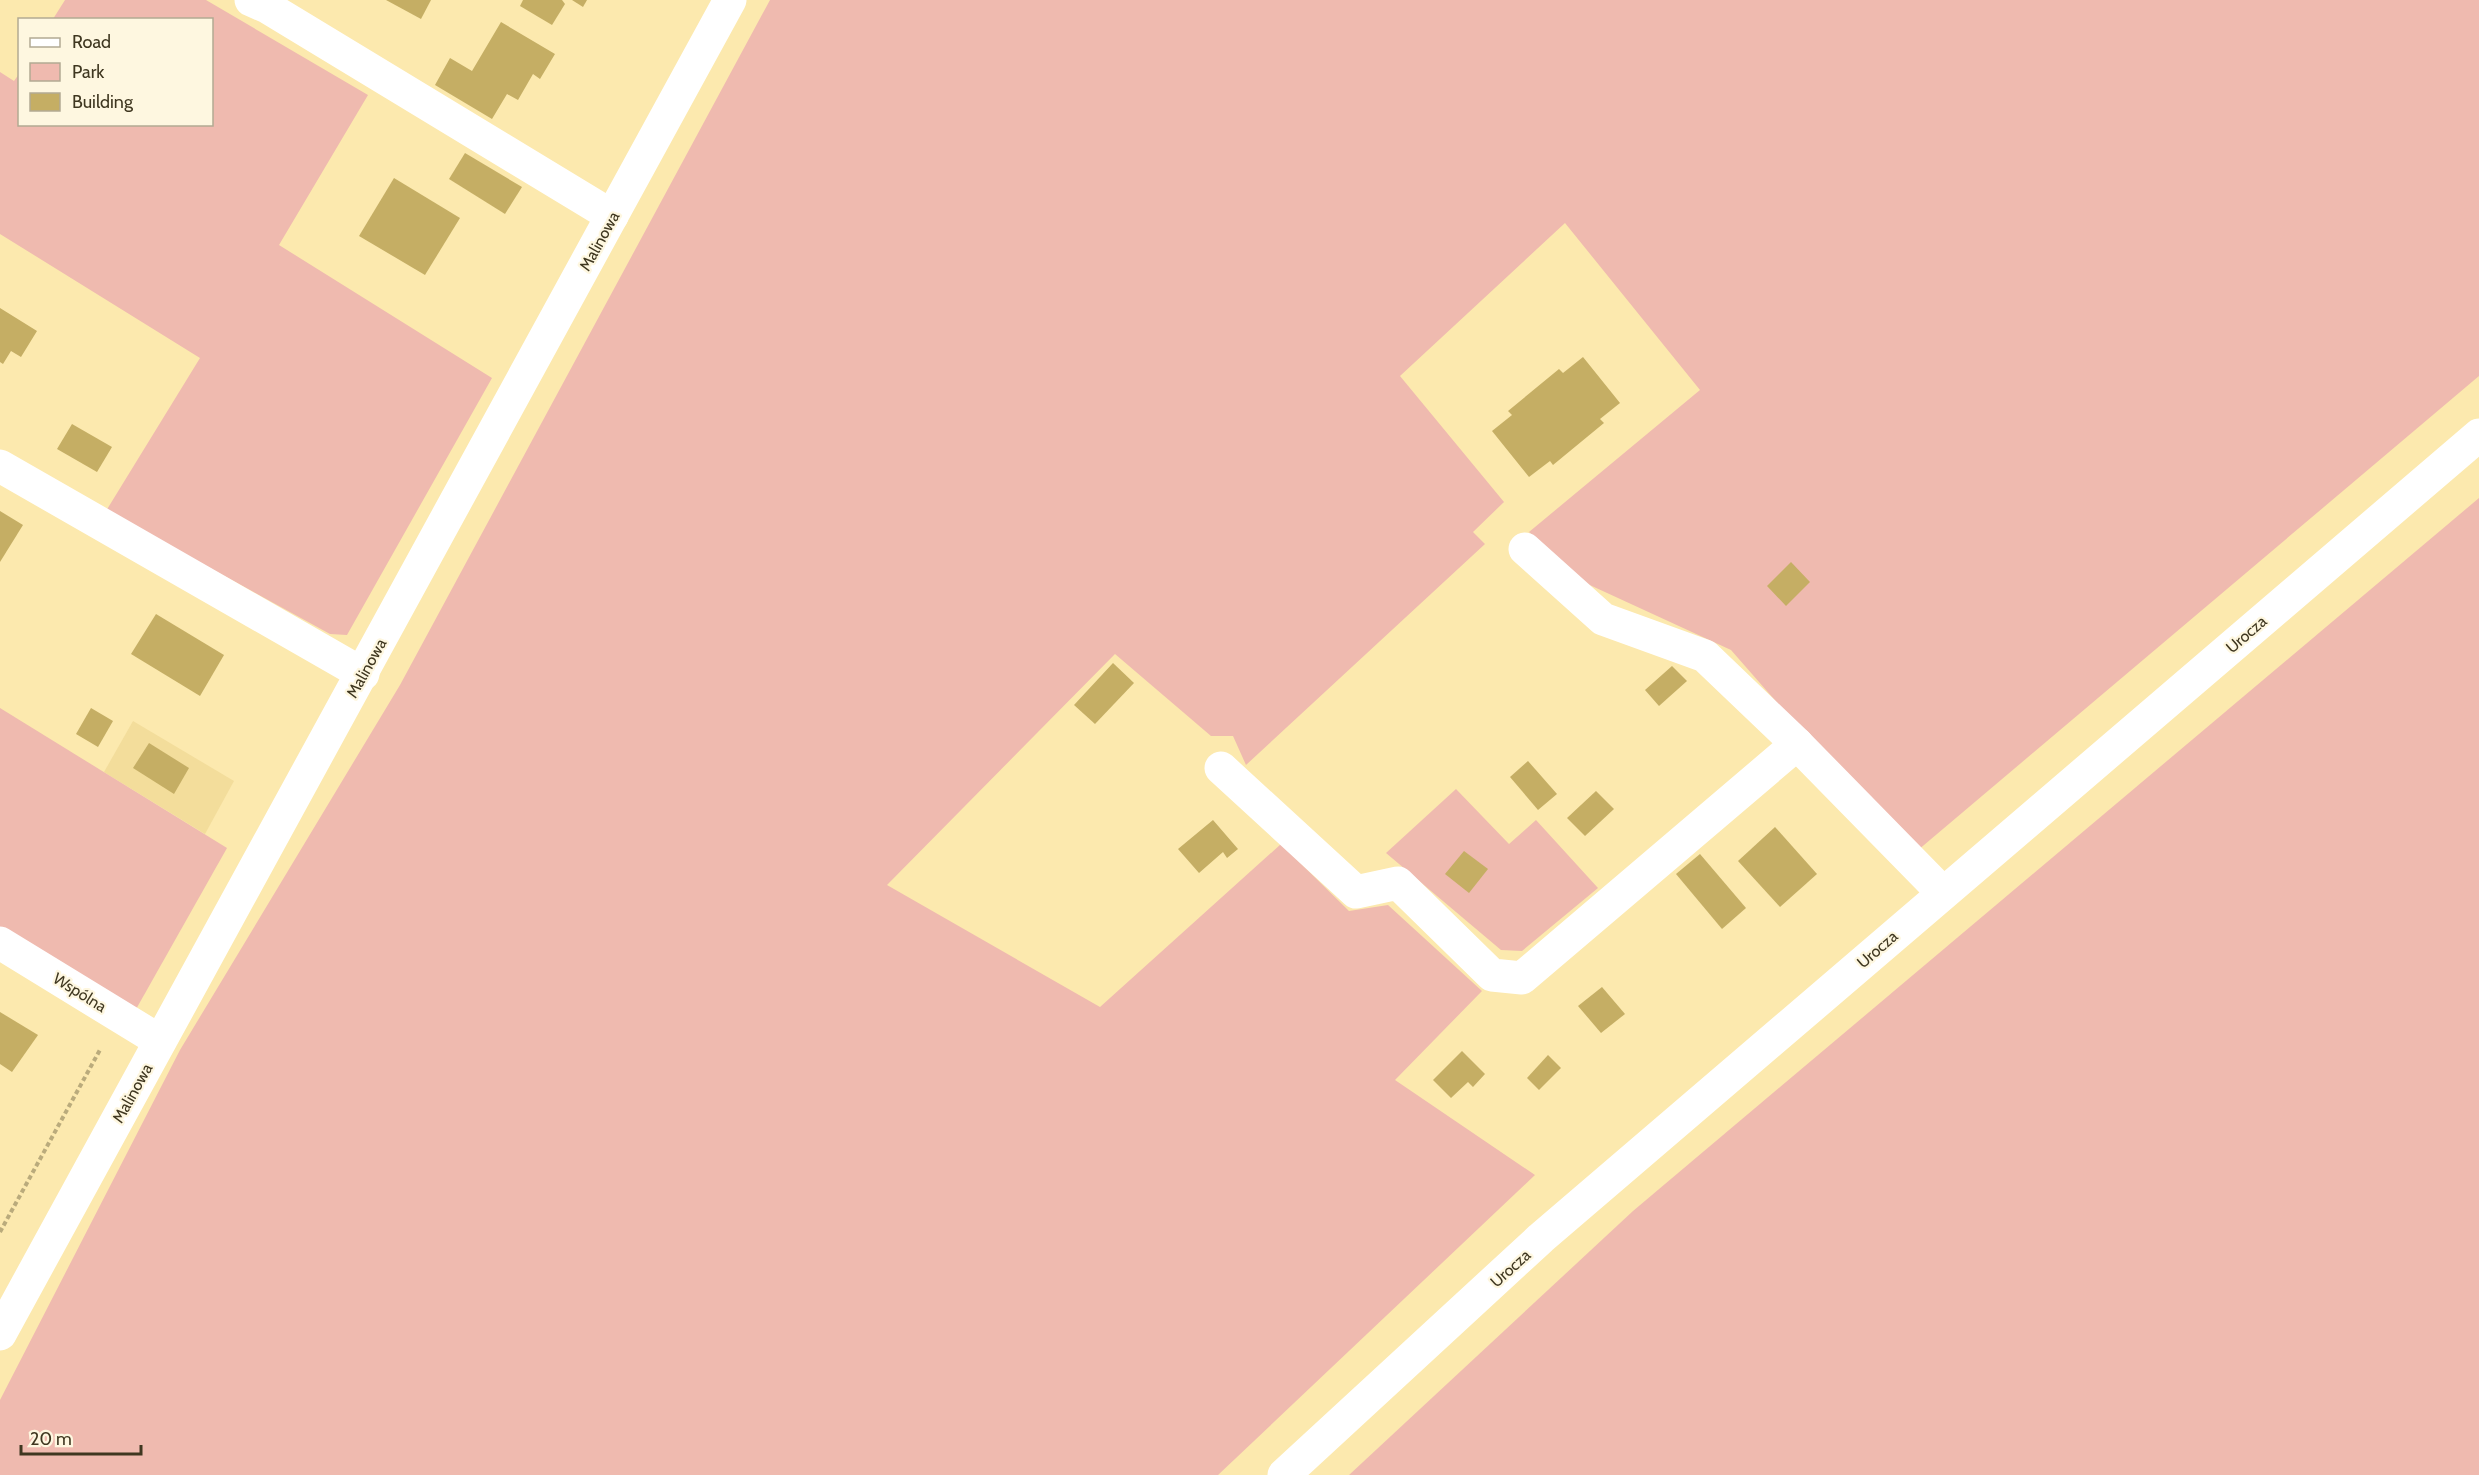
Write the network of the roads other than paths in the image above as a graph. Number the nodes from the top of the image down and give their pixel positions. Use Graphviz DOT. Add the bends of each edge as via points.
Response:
graph roads {
  1 [pos="251,0"];
  2 [pos="730,0"];
  3 [pos="612,216"];
  4 [pos="2479,435"];
  5 [pos="0,466"];
  6 [pos="1525,549"];
  7 [pos="363,674"];
  8 [pos="1797,744"];
  9 [pos="1221,768"];
  10 [pos="1943,893"];
  11 [pos="0,943"];
  12 [pos="160,1041"];
  13 [pos="0,1334"];
  14 [pos="1284,1475"];
  1 -- 3 [label="street"];
  2 -- 3 [label="street, Malinowa"];
  3 -- 7 [label="street, Malinowa"];
  4 -- 10 [label="street, Urocza"];
  5 -- 7 [label="street"];
  6 -- 8 [label="street" via="1603,618 1705,656"];
  7 -- 12 [label="street, Malinowa"];
  8 -- 9 [label="street" via="1522,978 1492,975 1398,883 1356,892"];
  8 -- 10 [label="street"];
  10 -- 14 [label="street, Urocza" via="1541,1239"];
  11 -- 12 [label="street, Wspólna"];
  12 -- 13 [label="street, Malinowa"];
}
